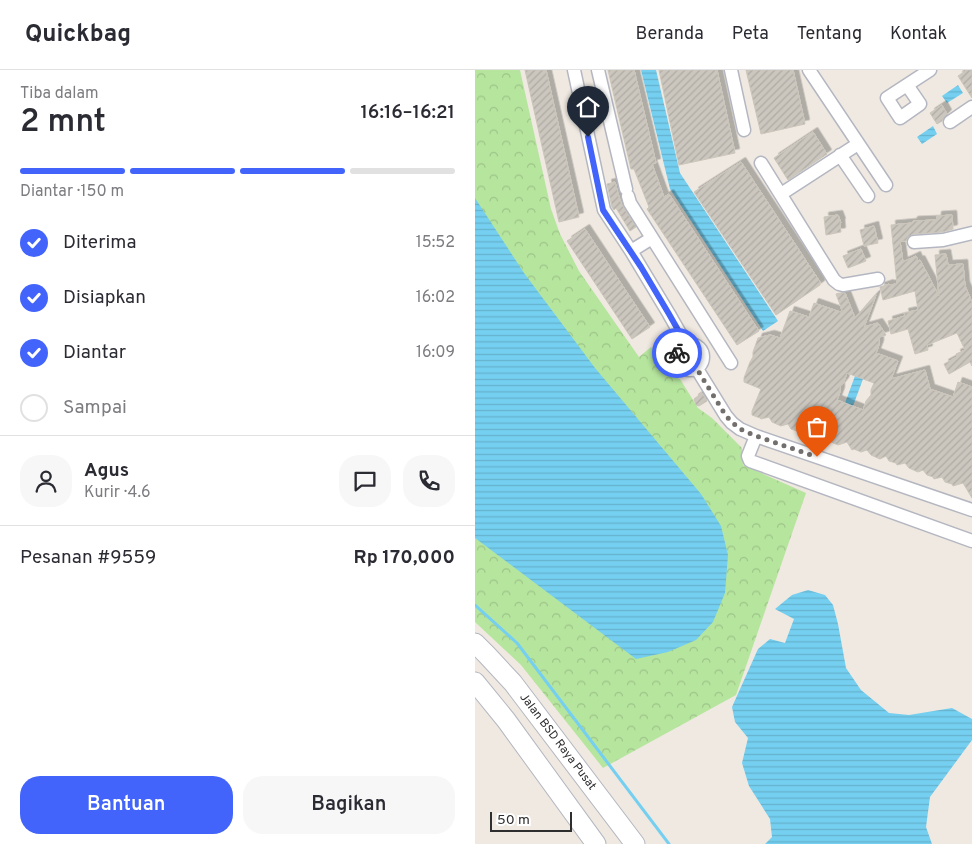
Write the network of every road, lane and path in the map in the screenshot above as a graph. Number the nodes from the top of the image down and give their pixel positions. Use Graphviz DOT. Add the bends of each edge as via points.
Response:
graph roads {
  1 [pos="574,70"];
  2 [pos="598,70"];
  3 [pos="731,70"];
  4 [pos="809,70"];
  5 [pos="930,70"];
  6 [pos="907,85"];
  7 [pos="972,107"];
  8 [pos="949,122"];
  9 [pos="744,130"];
  10 [pos="858,144"];
  11 [pos="840,155"];
  12 [pos="761,163"];
  13 [pos="886,185"];
  14 [pos="781,194"];
  15 [pos="868,196"];
  16 [pos="972,233"];
  17 [pos="653,238"];
  18 [pos="914,242"];
  19 [pos="631,251"];
  20 [pos="878,278"];
  21 [pos="686,344"];
  22 [pos="731,364"];
  23 [pos="697,369"];
  24 [pos="756,436"];
  25 [pos="972,510"];
  26 [pos="972,541"];
  27 [pos="475,643"];
  28 [pos="475,682"];
  29 [pos="597,844"];
  30 [pos="635,844"];
  1 -- 19 [label="street" via="603,210"];
  2 -- 17 [label="street" via="630,203"];
  3 -- 9 [label="street"];
  4 -- 10 [label="street"];
  5 -- 6 [label="street"];
  7 -- 8 [label="street"];
  10 -- 11 [label="street"];
  10 -- 13 [label="street"];
  11 -- 14 [label="street"];
  11 -- 15 [label="street"];
  12 -- 14 [label="street"];
  14 -- 20 [label="street" via="834,280 843,285"];
  16 -- 18 [label="street"];
  17 -- 19 [label="street"];
  17 -- 22 [label="street"];
  19 -- 21 [label="street"];
  21 -- 23 [label="street" via="699,346 703,352 704,358"];
  21 -- 23 [label="street" via="679,349 676,358 688,371"];
  23 -- 24 [label="street" via="726,416 740,429"];
  24 -- 25 [label="street"];
  24 -- 26 [label="street" via="748,456 753,462"];
  27 -- 30 [label="main road, Jalan BSD Raya Pusat" via="513,683"];
  28 -- 29 [label="main road" via="507,720"];
}
